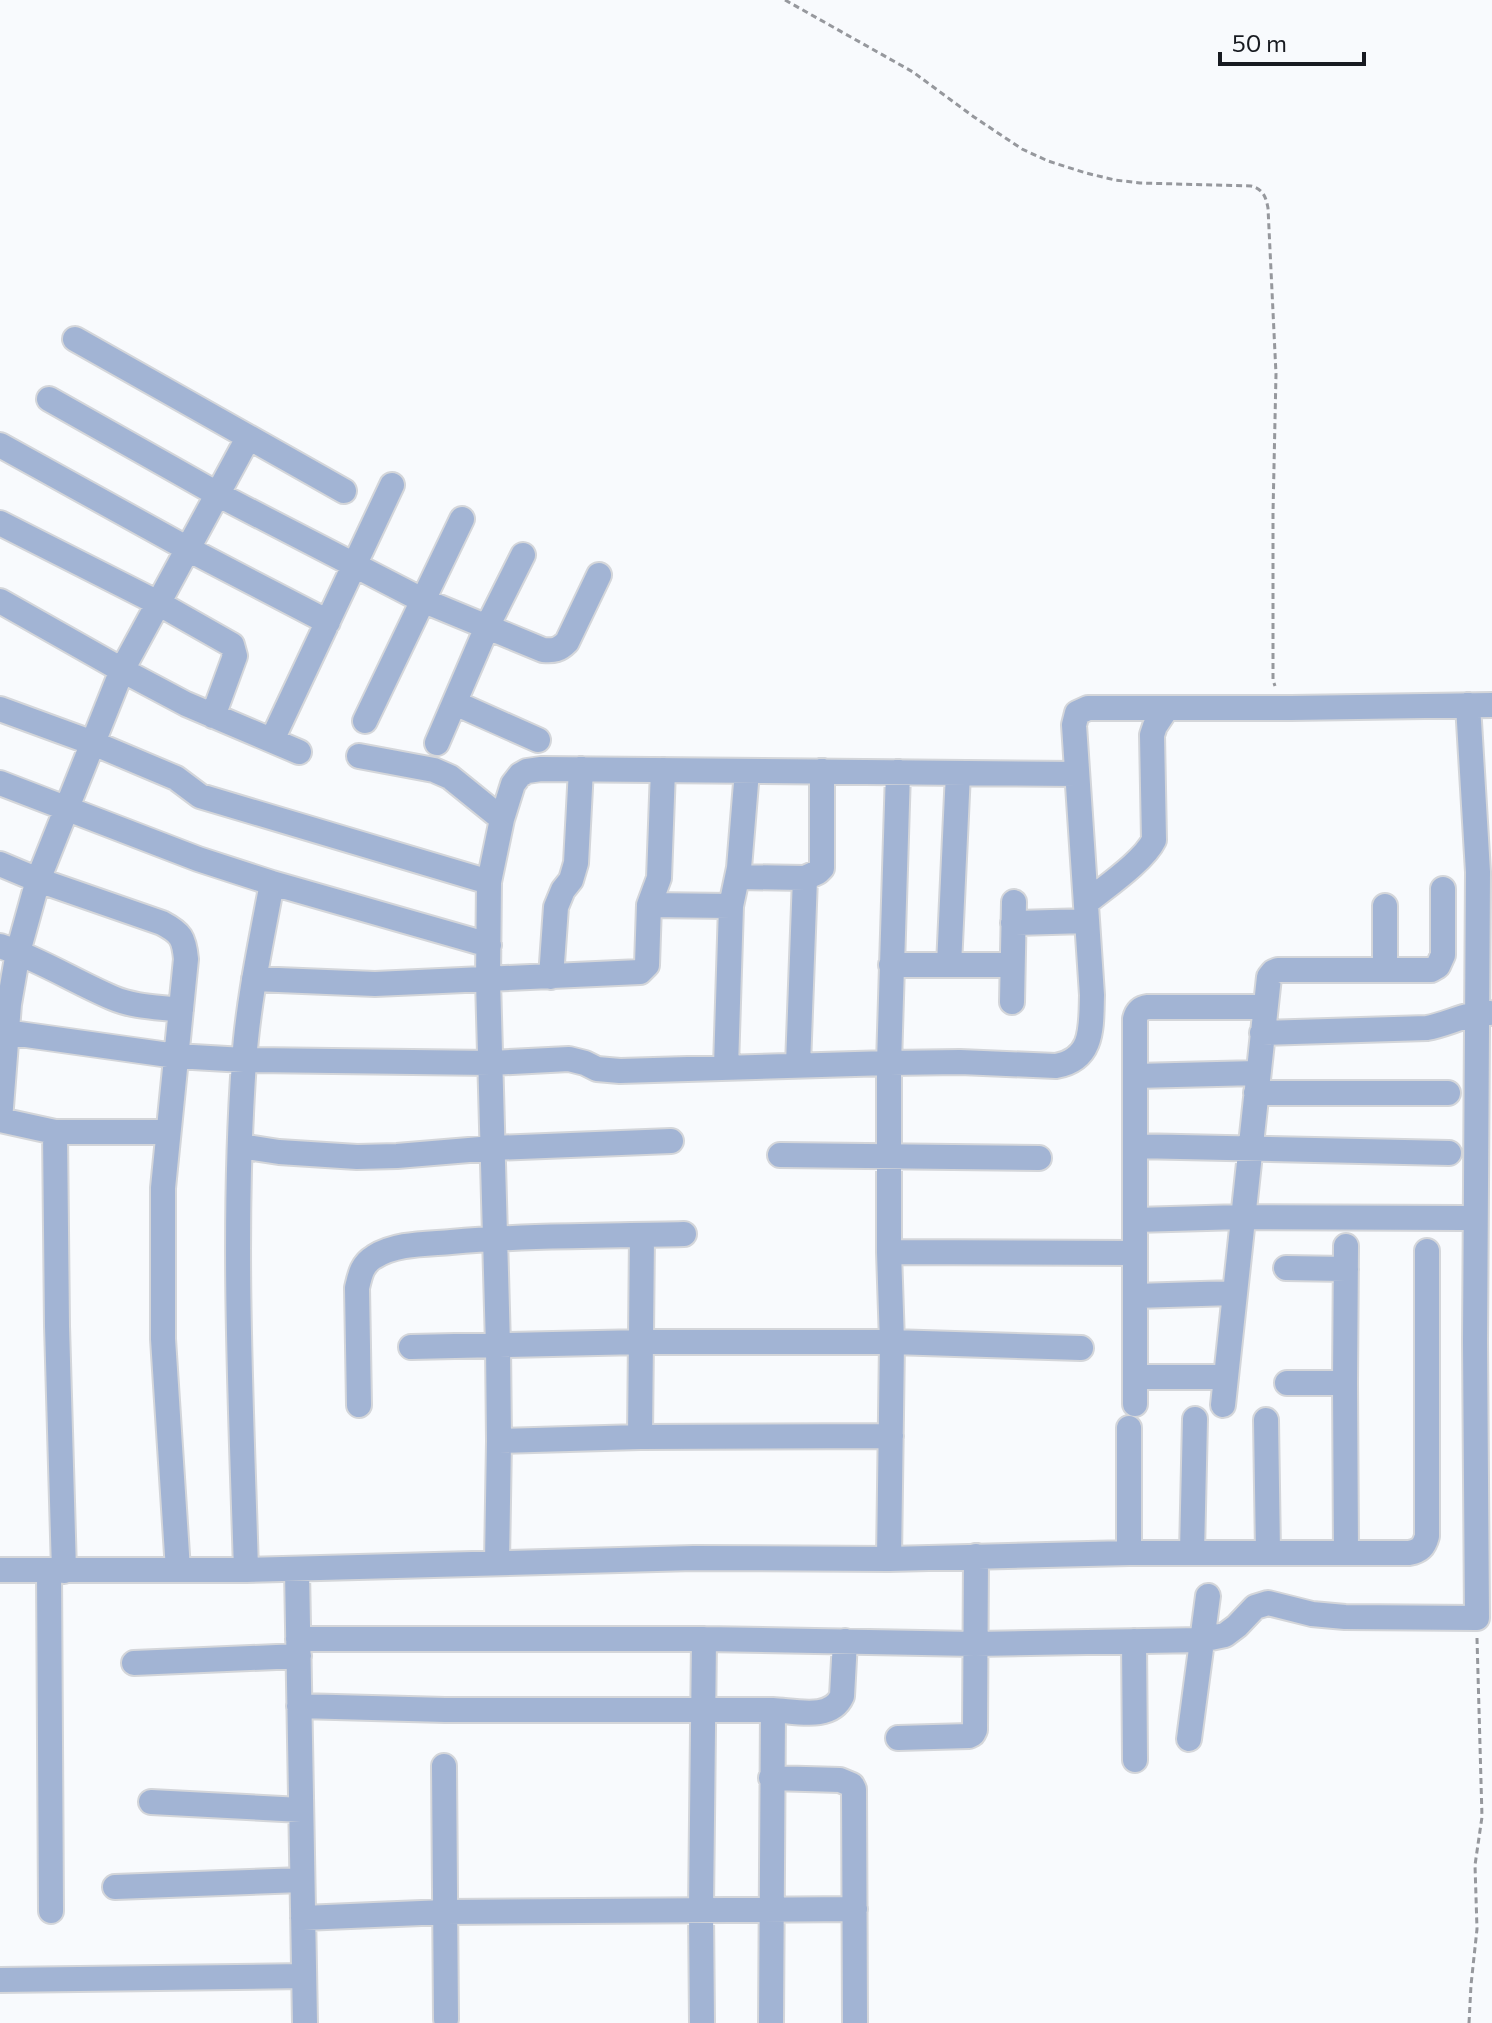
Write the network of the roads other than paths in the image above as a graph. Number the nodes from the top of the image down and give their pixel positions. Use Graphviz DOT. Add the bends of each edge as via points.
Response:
graph roads {
  1 [pos="75,339"];
  2 [pos="49,399"];
  3 [pos="248,438"];
  4 [pos="0,445"];
  5 [pos="392,485"];
  6 [pos="344,491"];
  7 [pos="219,495"];
  8 [pos="462,519"];
  9 [pos="0,523"];
  10 [pos="188,549"];
  11 [pos="523,555"];
  12 [pos="355,566"];
  13 [pos="599,575"];
  14 [pos="422,600"];
  15 [pos="0,601"];
  16 [pos="158,603"];
  17 [pos="328,622"];
  18 [pos="487,627"];
  19 [pos="122,670"];
  20 [pos="455,703"];
  21 [pos="1480,705"];
  22 [pos="1167,708"];
  23 [pos="0,709"];
  24 [pos="213,716"];
  25 [pos="365,721"];
  26 [pos="272,740"];
  27 [pos="538,740"];
  28 [pos="93,743"];
  29 [pos="437,743"];
  30 [pos="299,752"];
  31 [pos="359,756"];
  32 [pos="581,769"];
  33 [pos="663,770"];
  34 [pos="747,771"];
  35 [pos="822,771"];
  36 [pos="898,772"];
  37 [pos="958,773"];
  38 [pos="1077,774"];
  39 [pos="0,783"];
  40 [pos="67,810"];
  41 [pos="502,819"];
  42 [pos="0,864"];
  43 [pos="1485,872"];
  44 [pos="738,877"];
  45 [pos="805,878"];
  46 [pos="38,880"];
  47 [pos="489,882"];
  48 [pos="272,883"];
  49 [pos="1443,889"];
  50 [pos="649,905"];
  51 [pos="731,906"];
  52 [pos="1385,906"];
  53 [pos="1086,912"];
  54 [pos="489,945"];
  55 [pos="9,949"];
  56 [pos="891,965"];
  57 [pos="949,965"];
  58 [pos="1012,965"];
  59 [pos="1385,970"];
  60 [pos="551,977"];
  61 [pos="254,979"];
  62 [pos="488,980"];
  63 [pos="1012,1002"];
  64 [pos="4,1005"];
  65 [pos="1265,1007"];
  66 [pos="181,1010"];
  67 [pos="1485,1013"];
  68 [pos="5,1032"];
  69 [pos="1262,1033"];
  70 [pos="176,1056"];
  71 [pos="244,1060"];
  72 [pos="491,1063"];
  73 [pos="889,1063"];
  74 [pos="798,1065"];
  75 [pos="726,1067"];
  76 [pos="1135,1076"];
  77 [pos="1257,1083"];
  78 [pos="1448,1093"];
  79 [pos="55,1132"];
  80 [pos="168,1132"];
  81 [pos="671,1141"];
  82 [pos="240,1146"];
  83 [pos="1135,1146"];
  84 [pos="1250,1147"];
  85 [pos="493,1148"];
  86 [pos="1449,1153"];
  87 [pos="780,1155"];
  88 [pos="889,1157"];
  89 [pos="1039,1158"];
  90 [pos="1242,1217"];
  91 [pos="1464,1218"];
  92 [pos="1135,1220"];
  93 [pos="684,1234"];
  94 [pos="642,1235"];
  95 [pos="495,1238"];
  96 [pos="1427,1251"];
  97 [pos="889,1252"];
  98 [pos="1135,1253"];
  99 [pos="1286,1268"];
  100 [pos="1234,1293"];
  101 [pos="1135,1296"];
  102 [pos="642,1342"];
  103 [pos="892,1342"];
  104 [pos="1484,1342"];
  105 [pos="498,1346"];
  106 [pos="411,1347"];
  107 [pos="1081,1348"];
  108 [pos="1135,1377"];
  109 [pos="1226,1377"];
  110 [pos="1287,1383"];
  111 [pos="1345,1383"];
  112 [pos="1135,1404"];
  113 [pos="359,1405"];
  114 [pos="1223,1405"];
  115 [pos="1195,1419"];
  116 [pos="1266,1420"];
  117 [pos="1129,1428"];
  118 [pos="891,1436"];
  119 [pos="640,1437"];
  120 [pos="499,1441"];
  121 [pos="1129,1553"];
  122 [pos="1192,1553"];
  123 [pos="1268,1553"];
  124 [pos="1346,1553"];
  125 [pos="976,1556"];
  126 [pos="889,1559"];
  127 [pos="497,1562"];
  128 [pos="0,1570"];
  129 [pos="178,1570"];
  130 [pos="246,1570"];
  131 [pos="297,1570"];
  132 [pos="57,1571"];
  133 [pos="1208,1596"];
  134 [pos="1482,1609"];
  135 [pos="704,1639"];
  136 [pos="1201,1640"];
  137 [pos="845,1641"];
  138 [pos="1134,1641"];
  139 [pos="975,1644"];
  140 [pos="298,1647"];
  141 [pos="134,1663"];
  142 [pos="299,1706"];
  143 [pos="773,1710"];
  144 [pos="702,1711"];
  145 [pos="898,1738"];
  146 [pos="1189,1739"];
  147 [pos="1135,1760"];
  148 [pos="444,1766"];
  149 [pos="771,1778"];
  150 [pos="151,1802"];
  151 [pos="301,1810"];
  152 [pos="302,1880"];
  153 [pos="115,1887"];
  154 [pos="701,1909"];
  155 [pos="772,1909"];
  156 [pos="855,1909"];
  157 [pos="51,1911"];
  158 [pos="445,1912"];
  159 [pos="303,1918"];
  160 [pos="304,1976"];
  161 [pos="0,1980"];
  162 [pos="446,2019"];
  163 [pos="305,2023"];
  164 [pos="702,2023"];
  165 [pos="771,2023"];
  166 [pos="855,2023"];
  1 -- 3 [label="street"];
  2 -- 7 [label="street"];
  3 -- 6 [label="street"];
  3 -- 7 [label="street"];
  4 -- 10 [label="street"];
  5 -- 12 [label="street"];
  7 -- 10 [label="street"];
  7 -- 12 [label="street"];
  8 -- 14 [label="street"];
  9 -- 16 [label="street"];
  10 -- 16 [label="street"];
  10 -- 17 [label="street"];
  11 -- 18 [label="street"];
  12 -- 14 [label="street"];
  12 -- 17 [label="street"];
  13 -- 18 [label="street" via="561,648 543,650"];
  14 -- 18 [label="street"];
  14 -- 25 [label="street"];
  15 -- 19 [label="street"];
  16 -- 19 [label="street"];
  16 -- 24 [label="street" via="235,651"];
  17 -- 26 [label="street"];
  18 -- 20 [label="street"];
  19 -- 24 [label="street"];
  19 -- 28 [label="street"];
  20 -- 27 [label="street"];
  20 -- 29 [label="street"];
  21 -- 22 [label="street"];
  21 -- 43 [label="street"];
  22 -- 38 [label="street" via="1088,708 1077,713"];
  22 -- 53 [label="street" via="1152,735 1154,840"];
  23 -- 28 [label="street"];
  24 -- 26 [label="street"];
  26 -- 30 [label="street"];
  28 -- 40 [label="street"];
  28 -- 47 [label="street" via="176,778 200,796"];
  31 -- 41 [label="street" via="450,777"];
  32 -- 33 [label="street"];
  32 -- 41 [label="street" via="520,775"];
  32 -- 60 [label="street" via="576,863 556,907"];
  33 -- 34 [label="street"];
  33 -- 50 [label="street" via="659,878"];
  34 -- 35 [label="street"];
  34 -- 44 [label="street"];
  35 -- 36 [label="street"];
  35 -- 45 [label="street" via="822,868"];
  36 -- 37 [label="street"];
  36 -- 56 [label="street"];
  37 -- 38 [label="street"];
  37 -- 57 [label="street"];
  38 -- 53 [label="street"];
  39 -- 40 [label="street"];
  40 -- 46 [label="street"];
  40 -- 48 [label="street"];
  41 -- 47 [label="street"];
  42 -- 46 [label="street"];
  43 -- 67 [label="street"];
  44 -- 45 [label="street"];
  44 -- 51 [label="street"];
  45 -- 74 [label="street"];
  46 -- 55 [label="street"];
  46 -- 66 [label="street" via="162,923 179,934 186,959"];
  47 -- 54 [label="street"];
  48 -- 54 [label="street"];
  48 -- 61 [label="street"];
  49 -- 59 [label="street" via="1441,961 1431,970"];
  50 -- 51 [label="street"];
  50 -- 60 [label="street" via="644,970"];
  51 -- 75 [label="street"];
  52 -- 59 [label="street"];
  53 -- 58 [label="street" via="1013,913"];
  53 -- 73 [label="street" via="1091,1019 1079,1057 1056,1066"];
  54 -- 62 [label="street"];
  55 -- 64 [label="street"];
  55 -- 66 [label="street" via="113,998"];
  56 -- 57 [label="street"];
  56 -- 73 [label="street"];
  57 -- 58 [label="street"];
  58 -- 63 [label="street"];
  59 -- 65 [label="street" via="1278,970 1269,977"];
  60 -- 62 [label="street"];
  61 -- 62 [label="street" via="375,984"];
  61 -- 71 [label="street"];
  62 -- 72 [label="street"];
  64 -- 68 [label="street"];
  65 -- 69 [label="street"];
  65 -- 76 [label="street" via="1142,1008 1135,1019"];
  66 -- 70 [label="street"];
  67 -- 69 [label="street" via="1427,1028"];
  67 -- 104 [label="street"];
  68 -- 70 [label="street"];
  68 -- 79 [label="street" via="0,1120"];
  69 -- 77 [label="street"];
  70 -- 71 [label="street"];
  70 -- 80 [label="street"];
  71 -- 72 [label="street"];
  71 -- 82 [label="street"];
  72 -- 75 [label="street" via="569,1059 607,1070"];
  72 -- 85 [label="street"];
  73 -- 74 [label="street"];
  73 -- 88 [label="street"];
  74 -- 75 [label="street"];
  76 -- 77 [label="street"];
  76 -- 83 [label="street"];
  77 -- 78 [label="street"];
  77 -- 84 [label="street"];
  79 -- 80 [label="street"];
  79 -- 132 [label="street"];
  80 -- 129 [label="street" via="163,1339"];
  81 -- 85 [label="street"];
  82 -- 85 [label="street" via="357,1157"];
  82 -- 130 [label="street" via="237,1256"];
  83 -- 84 [label="street"];
  83 -- 92 [label="street"];
  84 -- 86 [label="street"];
  84 -- 90 [label="street"];
  85 -- 95 [label="street"];
  87 -- 88 [label="street"];
  88 -- 89 [label="street"];
  88 -- 97 [label="street"];
  90 -- 91 [label="street"];
  90 -- 92 [label="street"];
  90 -- 100 [label="street"];
  92 -- 98 [label="street"];
  93 -- 94 [label="street"];
  94 -- 95 [label="street"];
  94 -- 102 [label="street"];
  95 -- 105 [label="street"];
  95 -- 113 [label="street" via="393,1249 365,1263 357,1288"];
  96 -- 124 [label="street" via="1427,1536 1417,1552"];
  97 -- 98 [label="street"];
  97 -- 103 [label="street"];
  98 -- 101 [label="street"];
  99 -- 111 [label="street" via="1346,1258"];
  100 -- 101 [label="street"];
  100 -- 109 [label="street"];
  101 -- 108 [label="street"];
  102 -- 103 [label="street"];
  102 -- 105 [label="street"];
  102 -- 119 [label="street"];
  103 -- 107 [label="street"];
  103 -- 118 [label="street"];
  104 -- 134 [label="street"];
  105 -- 106 [label="street"];
  105 -- 120 [label="street"];
  108 -- 109 [label="street"];
  108 -- 112 [label="street"];
  109 -- 114 [label="street"];
  110 -- 111 [label="street"];
  111 -- 124 [label="street"];
  115 -- 122 [label="street"];
  116 -- 123 [label="street"];
  117 -- 121 [label="street"];
  118 -- 119 [label="street"];
  118 -- 126 [label="street"];
  119 -- 120 [label="street"];
  120 -- 127 [label="street"];
  121 -- 122 [label="street"];
  121 -- 125 [label="street"];
  122 -- 123 [label="street"];
  123 -- 124 [label="street"];
  125 -- 126 [label="street"];
  125 -- 139 [label="street"];
  126 -- 127 [label="street"];
  127 -- 131 [label="street"];
  128 -- 132 [label="street"];
  129 -- 130 [label="street"];
  129 -- 132 [label="street"];
  130 -- 131 [label="street"];
  131 -- 140 [label="street"];
  132 -- 157 [label="street"];
  133 -- 136 [label="street"];
  134 -- 136 [label="street" via="1345,1617 1268,1603 1255,1607 1225,1635"];
  135 -- 137 [label="street"];
  135 -- 140 [label="street"];
  135 -- 144 [label="street"];
  136 -- 138 [label="street"];
  136 -- 146 [label="street"];
  137 -- 139 [label="street"];
  137 -- 143 [label="street" via="842,1696 834,1707 821,1712"];
  138 -- 139 [label="street"];
  138 -- 147 [label="street"];
  139 -- 145 [label="street" via="973,1734"];
  140 -- 141 [label="street"];
  140 -- 142 [label="street"];
  142 -- 144 [label="street"];
  142 -- 151 [label="street"];
  143 -- 144 [label="street"];
  143 -- 149 [label="street"];
  144 -- 154 [label="street"];
  148 -- 158 [label="street"];
  149 -- 155 [label="street"];
  149 -- 156 [label="street" via="852,1785"];
  150 -- 151 [label="street"];
  151 -- 152 [label="street"];
  152 -- 153 [label="street"];
  152 -- 159 [label="street"];
  154 -- 155 [label="street"];
  154 -- 158 [label="street"];
  154 -- 164 [label="street"];
  155 -- 156 [label="street"];
  155 -- 165 [label="street"];
  156 -- 166 [label="street"];
  158 -- 159 [label="street"];
  158 -- 162 [label="street"];
  159 -- 160 [label="street"];
  160 -- 161 [label="street"];
  160 -- 163 [label="street"];
}
